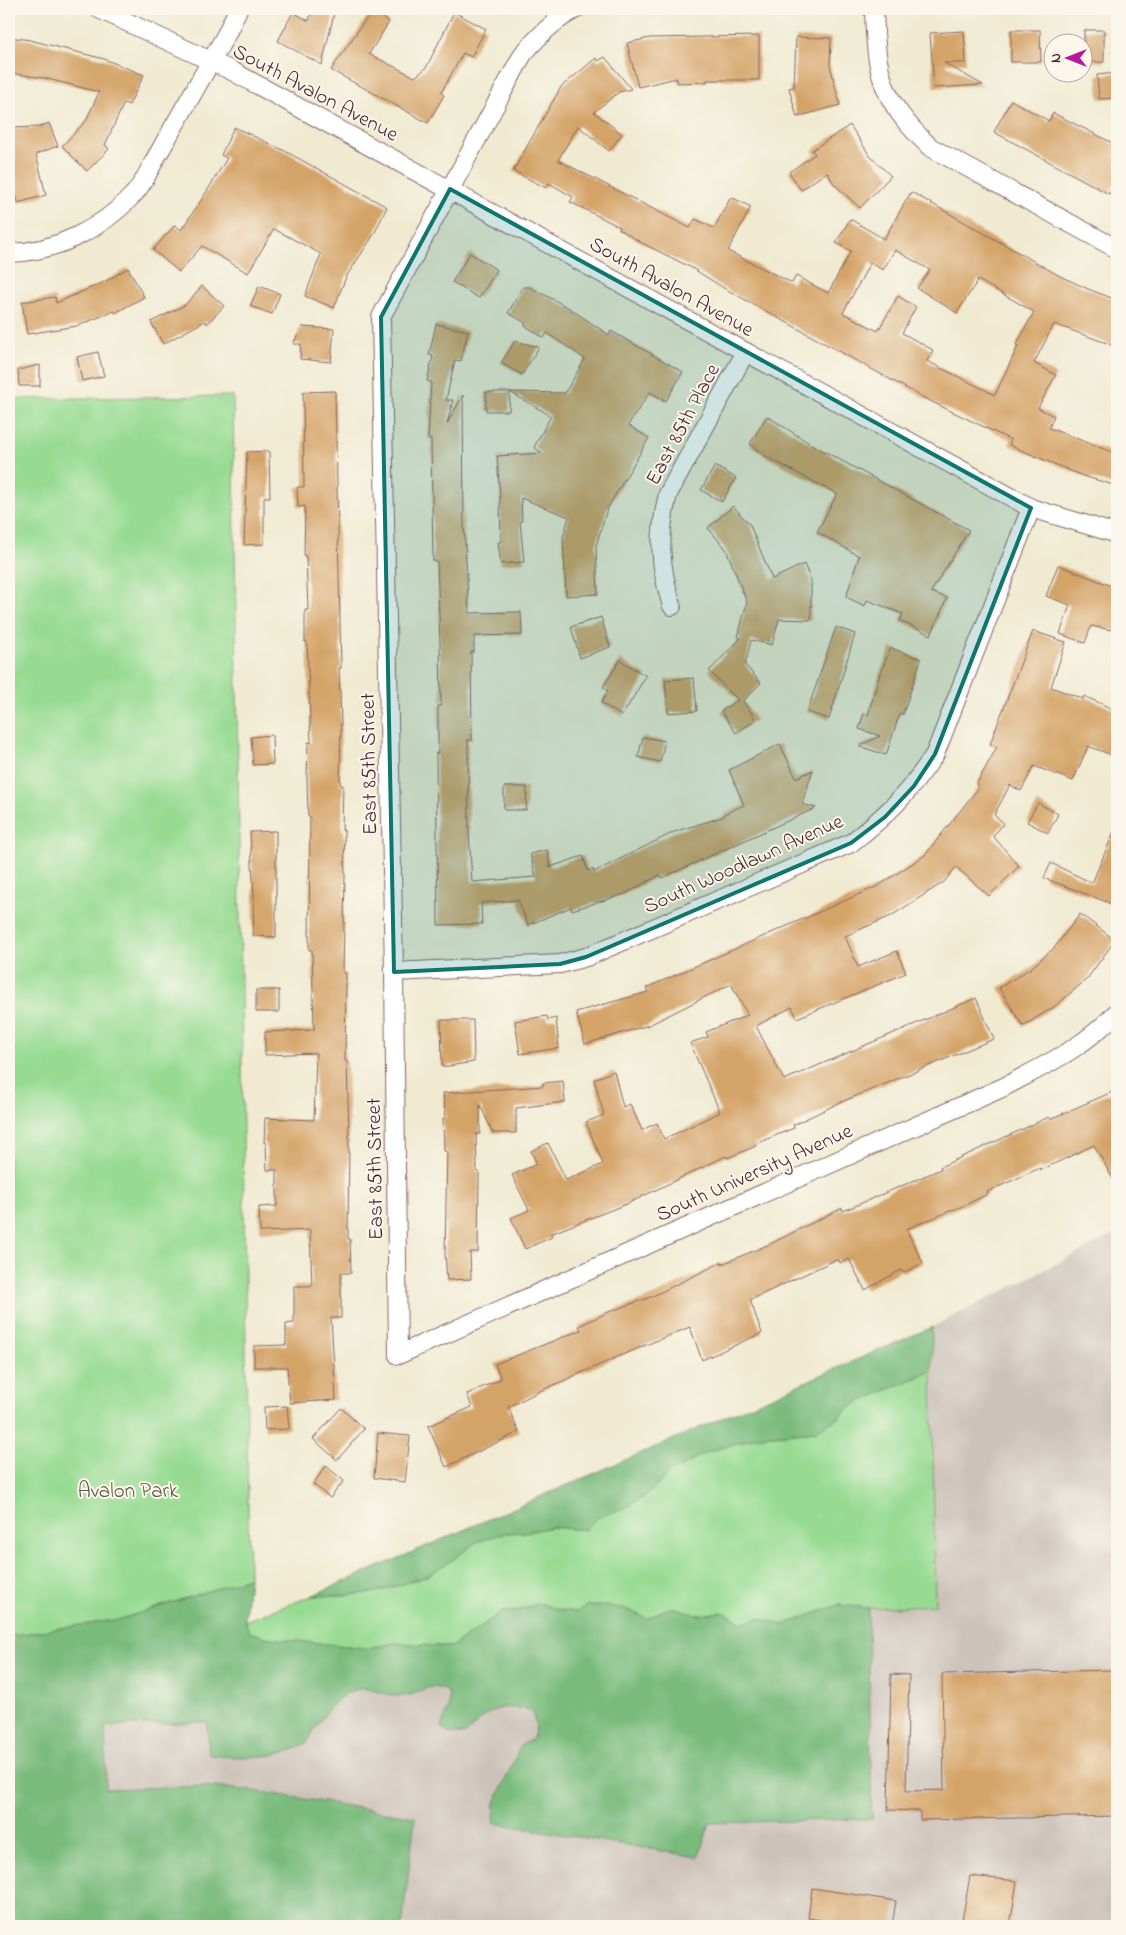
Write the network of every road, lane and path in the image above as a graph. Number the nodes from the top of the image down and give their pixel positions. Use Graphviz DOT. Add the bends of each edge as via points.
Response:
graph roads {
  1 [pos="99,9"];
  2 [pos="238,9"];
  3 [pos="576,9"];
  4 [pos="874,9"];
  5 [pos="211,61"];
  6 [pos="450,189"];
  7 [pos="1117,249"];
  8 [pos="9,253"];
  9 [pos="746,353"];
  10 [pos="1031,508"];
  11 [pos="1117,534"];
  12 [pos="672,606"];
  13 [pos="394,972"];
  14 [pos="1117,1012"];
  15 [pos="398,1355"];
  1 -- 5 [label="street, South Avalon Avenue"];
  2 -- 5 [label="street"];
  3 -- 6 [label="street, East 85th Street" via="542,33 524,54"];
  4 -- 7 [label="street" via="875,51 880,77 891,102 908,126 930,147"];
  5 -- 6 [label="street, South Avalon Avenue"];
  5 -- 8 [label="street" via="135,194 108,218 83,234 53,246"];
  6 -- 9 [label="street, South Avalon Avenue"];
  6 -- 13 [label="street, East 85th Street" via="381,317"];
  9 -- 10 [label="street, South Avalon Avenue"];
  9 -- 12 [label="street, East 85th Place" via="668,494 660,549 663,580"];
  10 -- 11 [label="street, South Avalon Avenue"];
  10 -- 13 [label="street, South Woodlawn Avenue" via="935,754 914,786 885,817 851,843 586,957 560,964"];
  13 -- 15 [label="street, East 85th Street"];
  14 -- 15 [label="street, South University Avenue" via="1098,1032 1070,1051 1004,1087"];
}
